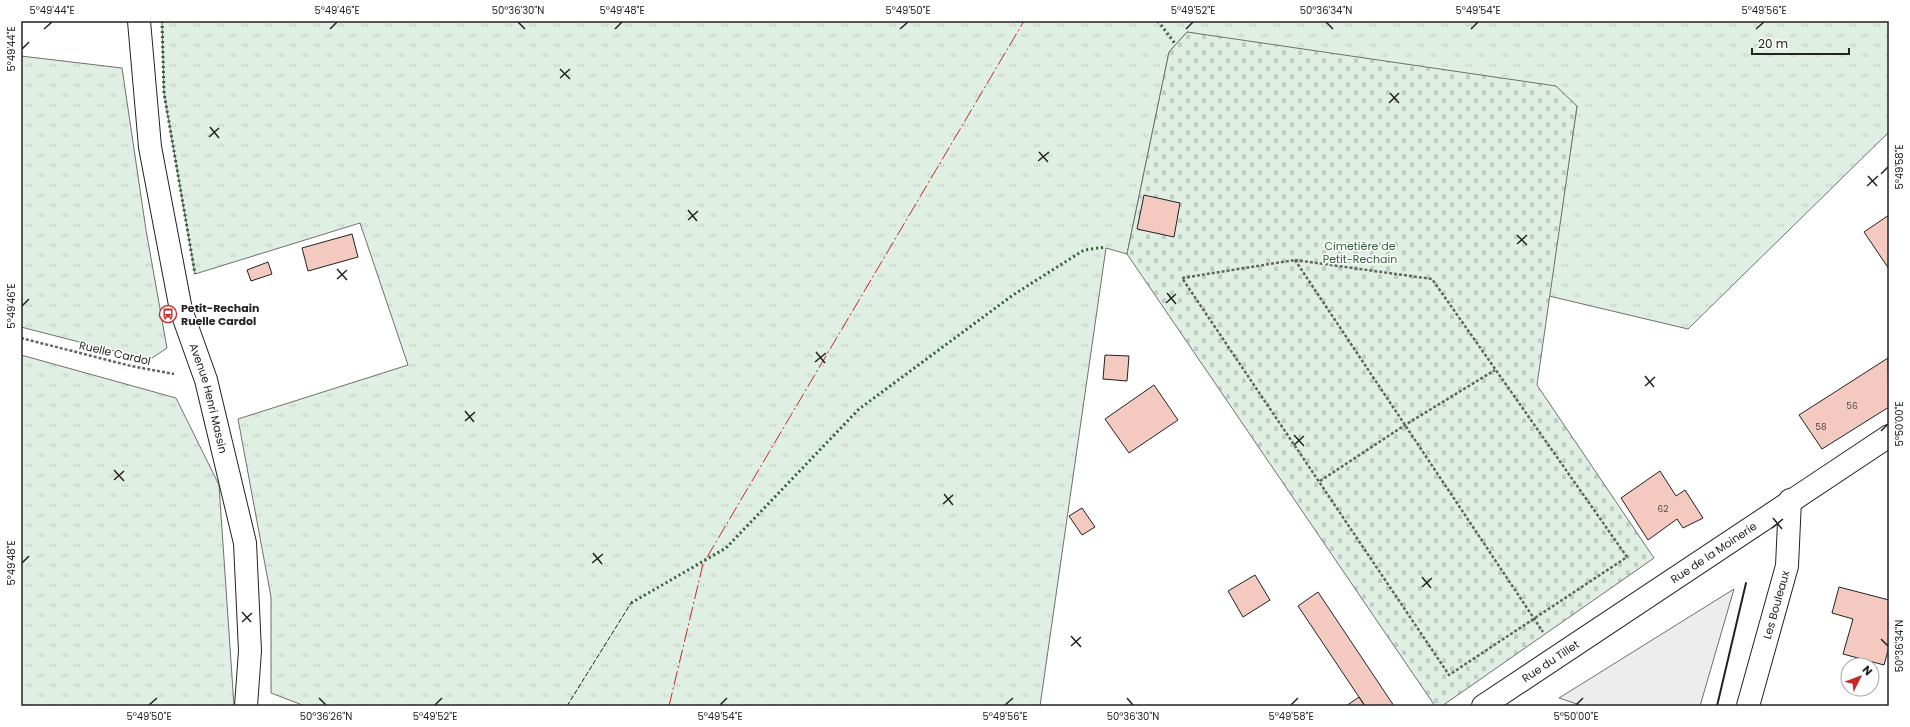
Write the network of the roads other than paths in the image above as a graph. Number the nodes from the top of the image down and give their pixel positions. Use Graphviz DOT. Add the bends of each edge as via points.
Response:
graph roads {
  1 [pos="139,21"];
  2 [pos="1889,436"];
  3 [pos="1790,500"];
  4 [pos="1618,616"];
  5 [pos="246,706"];
  6 [pos="1483,706"];
  7 [pos="1748,706"];
  1 -- 5 [label="street, Avenue Henri Massin" via="151,155 181,310 206,380 245,543 250,651"];
  2 -- 3 [label="street, Rue de la Moinerie"];
  3 -- 4 [label="street, Rue de la Moinerie"];
  3 -- 7 [label="street, Les Bouleaux" via="1787,566"];
  4 -- 6 [label="street, Rue du Tillet"];
}
